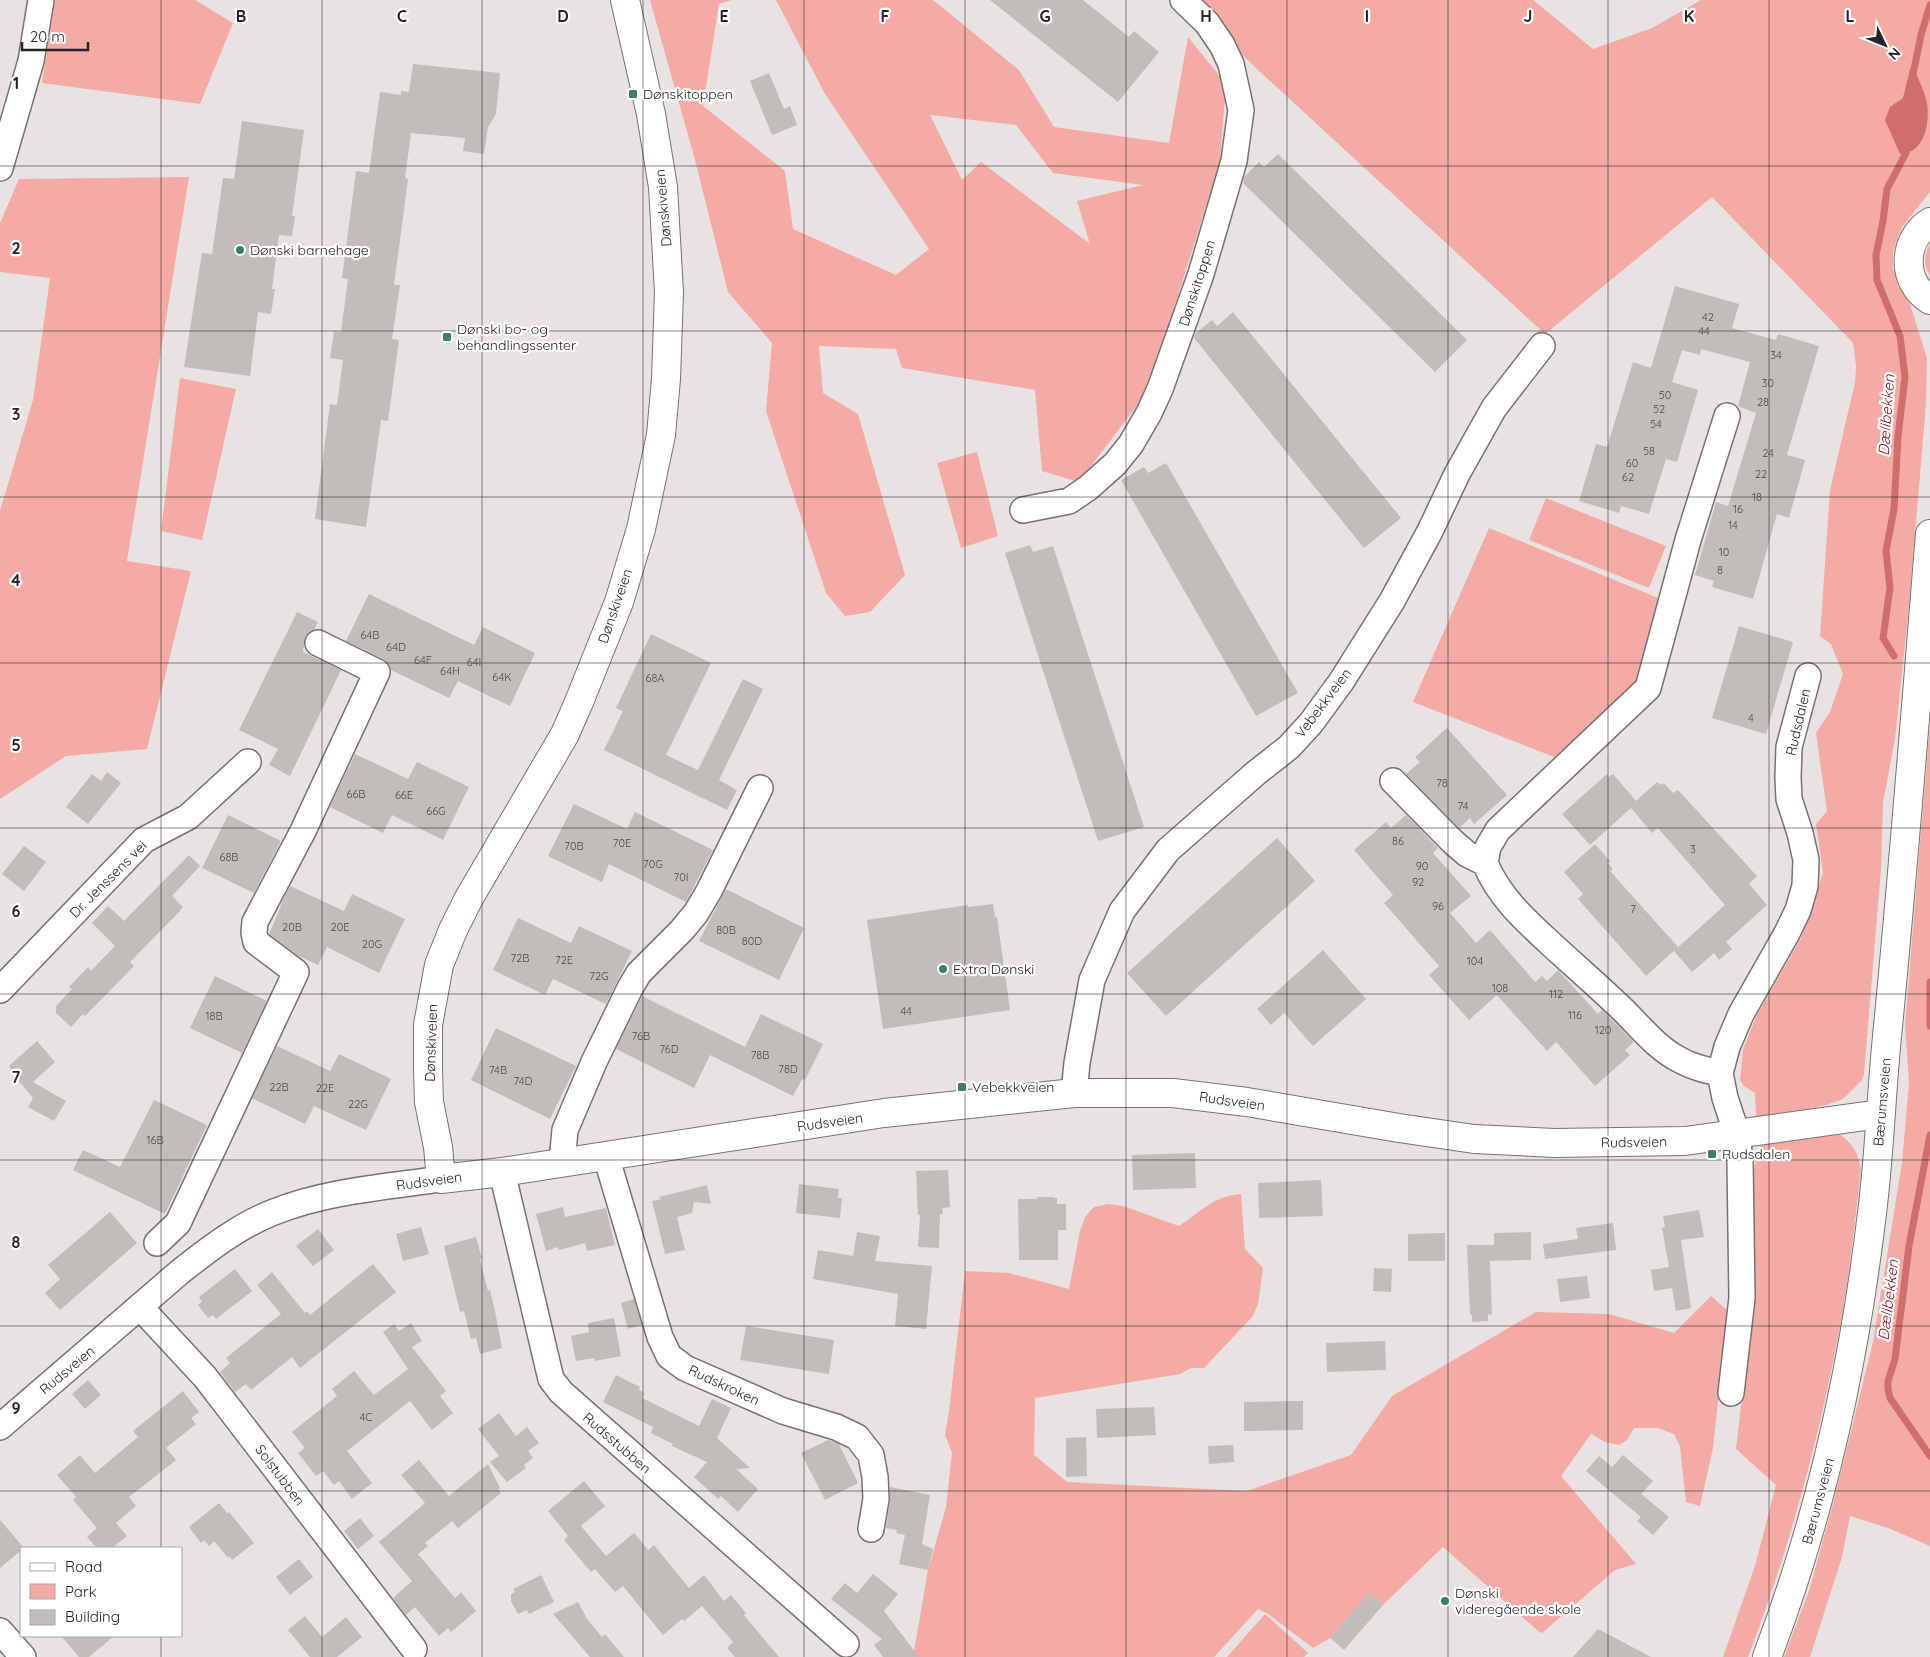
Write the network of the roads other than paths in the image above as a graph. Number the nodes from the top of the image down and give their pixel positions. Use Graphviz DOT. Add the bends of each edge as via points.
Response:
graph roads {
  1 [pos="41,0"];
  2 [pos="625,0"];
  3 [pos="1183,0"];
  4 [pos="0,168"];
  5 [pos="1930,222"];
  6 [pos="1926,297"];
  7 [pos="1930,320"];
  8 [pos="1542,346"];
  9 [pos="1727,416"];
  10 [pos="1023,510"];
  11 [pos="1930,534"];
  12 [pos="318,643"];
  13 [pos="1808,676"];
  14 [pos="248,762"];
  15 [pos="1393,781"];
  16 [pos="760,788"];
  17 [pos="1486,862"];
  18 [pos="0,990"];
  19 [pos="1720,1073"];
  20 [pos="1074,1093"];
  21 [pos="1880,1114"];
  22 [pos="1737,1134"];
  23 [pos="606,1156"];
  24 [pos="562,1162"];
  25 [pos="502,1172"];
  26 [pos="441,1179"];
  27 [pos="157,1243"];
  28 [pos="140,1307"];
  29 [pos="1731,1393"];
  30 [pos="0,1427"];
  31 [pos="871,1529"];
  32 [pos="0,1631"];
  33 [pos="846,1644"];
  34 [pos="414,1650"];
  35 [pos="22,1657"];
  36 [pos="1767,1657"];
  1 -- 4 [label="street" via="31,61"];
  2 -- 26 [label="street, Dønskiveien" via="651,114 663,187 669,292 661,435 640,529 619,602 579,702 565,734 469,898 439,965 428,1025 428,1070 429,1102"];
  3 -- 10 [label="street, Dønskitoppen" via="1207,23 1222,45 1231,64 1241,110 1234,162 1201,274 1150,413 1131,444 1115,464 1069,501"];
  5 -- 6 [label="street" via="1916,236 1909,254 1909,272 1914,284"];
  6 -- 7 [label="street"];
  8 -- 20 [label="street, Vebekkveien" via="1494,408 1392,601 1341,682 1288,747 1168,850 1122,911 1092,980 1076,1062"];
  9 -- 17 [label="street" via="1688,540 1648,688 1498,830 1488,847"];
  11 -- 21 [label="street, Bærumsveien"];
  12 -- 27 [label="street" via="377,672 303,832 255,922 256,942 296,972 178,1223"];
  13 -- 19 [label="street, Rudsdalen" via="1789,747 1788,778 1789,799 1806,860 1805,886 1787,933 1741,1014"];
  14 -- 18 [label="street, Dr. Jenssens vei" via="188,817 144,840"];
  15 -- 17 [label="street" via="1453,842 1467,854"];
  16 -- 24 [label="street" via="696,913 639,973 630,988 565,1130"];
  17 -- 19 [label="street" via="1503,896 1526,921 1651,1038 1678,1060"];
  19 -- 22 [label="street, Rudsdalen"];
  20 -- 22 [label="street, Rudsveien" via="1173,1093 1474,1139 1607,1143 1686,1141"];
  20 -- 23 [label="street, Rudsveien" via="884,1113"];
  21 -- 22 [label="street, Rudsveien"];
  21 -- 36 [label="street, Bærumsveien" via="1873,1210 1841,1413 1804,1550"];
  22 -- 29 [label="street" via="1742,1288"];
  23 -- 24 [label="street, Rudsveien"];
  23 -- 31 [label="street, Rudskroken" via="660,1336 669,1356 685,1368 783,1412 857,1437 871,1455 875,1477 876,1499"];
  24 -- 25 [label="street, Rudsveien"];
  25 -- 26 [label="street, Rudsveien"];
  25 -- 33 [label="street, Rudsstubben" via="551,1379 561,1392"];
  26 -- 28 [label="street, Rudsveien" via="334,1194 273,1212 199,1257"];
  28 -- 30 [label="street, Rudsveien"];
  28 -- 34 [label="street, Solstubben" via="205,1377"];
  32 -- 35 [label="street"];
}
